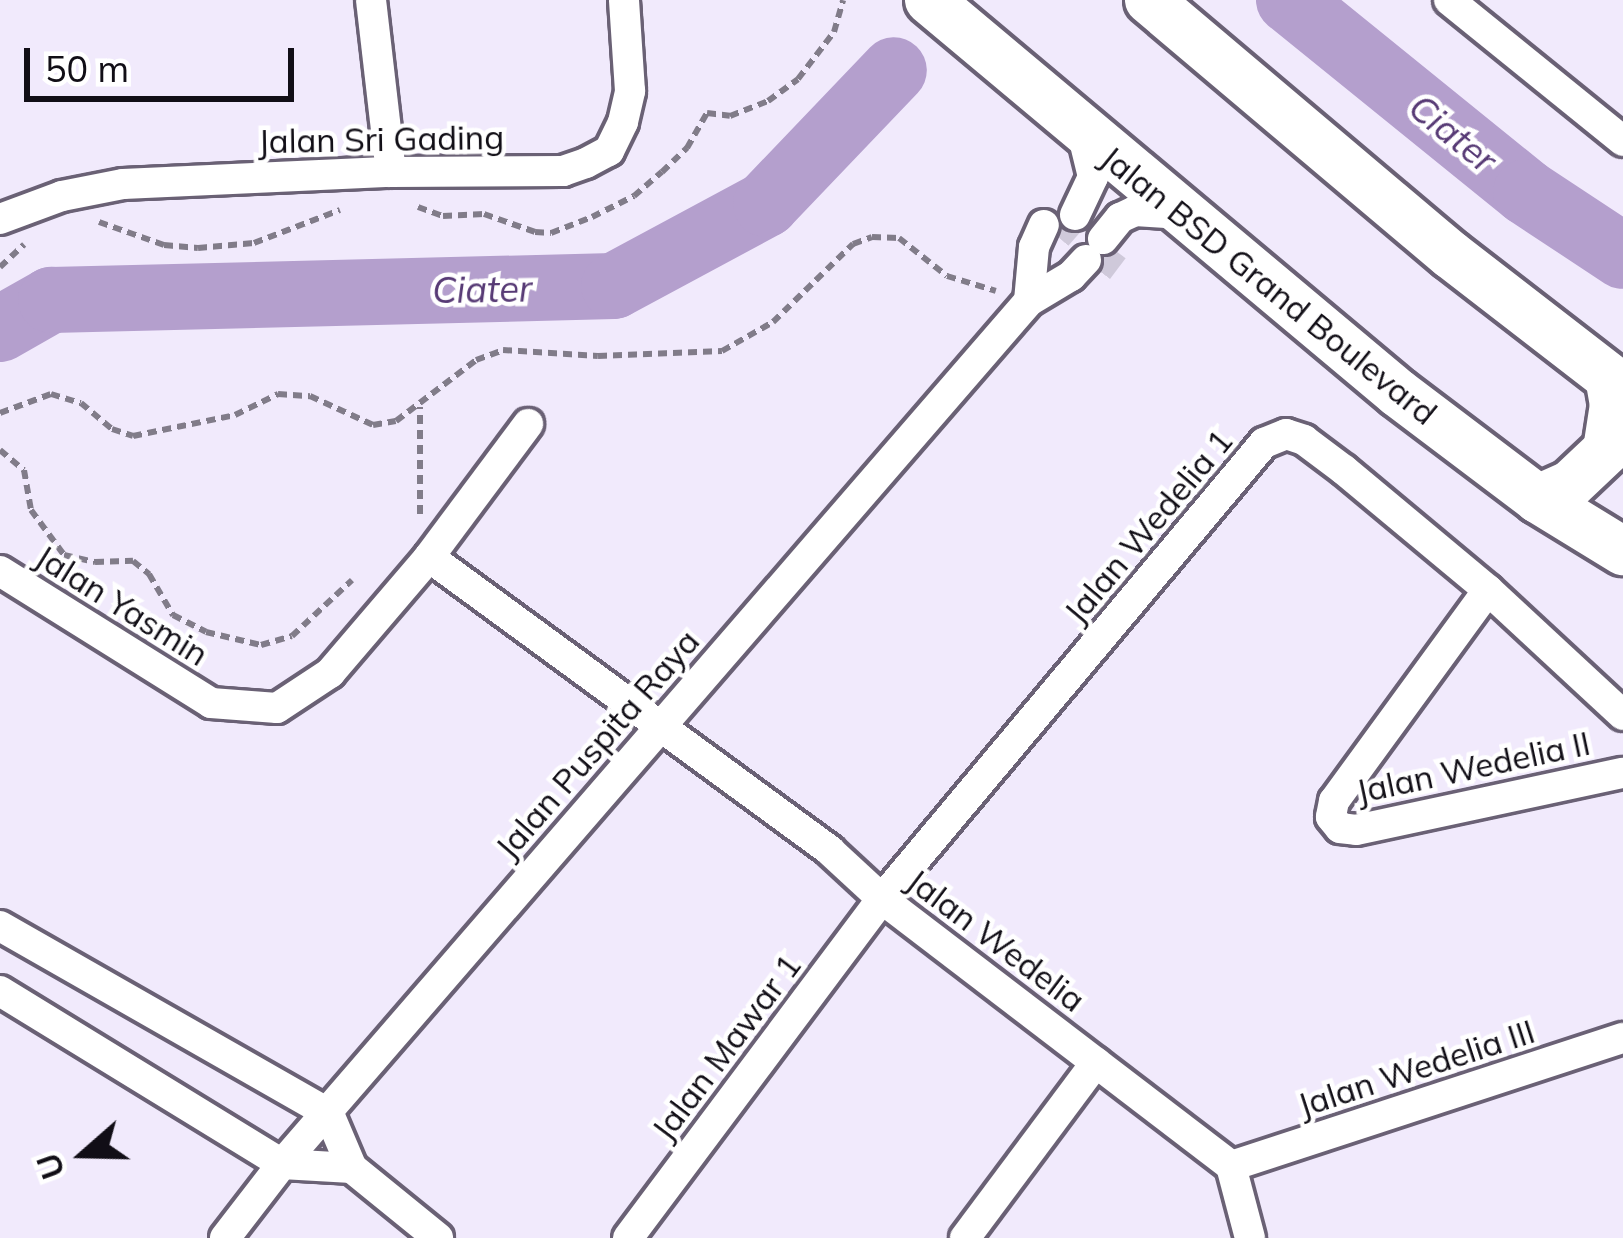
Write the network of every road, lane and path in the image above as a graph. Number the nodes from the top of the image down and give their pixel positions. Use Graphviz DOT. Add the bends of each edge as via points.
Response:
graph roads {
  1 [pos="371,0"];
  2 [pos="624,0"];
  3 [pos="929,0"];
  4 [pos="1150,0"];
  5 [pos="1449,0"];
  6 [pos="1081,130"];
  7 [pos="1623,141"];
  8 [pos="391,172"];
  9 [pos="1182,214"];
  10 [pos="0,220"];
  11 [pos="1029,301"];
  12 [pos="1616,383"];
  13 [pos="420,407"];
  14 [pos="0,413"];
  15 [pos="528,424"];
  16 [pos="0,450"];
  17 [pos="1538,499"];
  18 [pos="1623,551"];
  19 [pos="430,557"];
  20 [pos="0,571"];
  21 [pos="352,580"];
  22 [pos="1488,590"];
  23 [pos="1623,715"];
  24 [pos="661,723"];
  25 [pos="1623,773"];
  26 [pos="882,899"];
  27 [pos="0,926"];
  28 [pos="0,992"];
  29 [pos="1623,1038"];
  30 [pos="1096,1062"];
  31 [pos="329,1114"];
  32 [pos="282,1164"];
  33 [pos="1232,1166"];
  34 [pos="352,1168"];
  35 [pos="225,1238"];
  36 [pos="438,1238"];
  37 [pos="628,1238"];
  38 [pos="965,1238"];
  39 [pos="1250,1238"];
  1 -- 8 [label="street"];
  2 -- 8 [label="street, Jalan Sri Gading" via="630,91 609,151 562,172"];
  3 -- 6 [label="main road, Jalan BSD Grand Boulevard"];
  4 -- 12 [label="main road"];
  5 -- 7 [label="street"];
  6 -- 9 [label="main road, Jalan BSD Grand Boulevard"];
  6 -- 11 [label="street" via="1093,177 1034,247"];
  8 -- 10 [label="street, Jalan Sri Gading" via="123,184"];
  9 -- 11 [label="street, Jalan Puspita Raya" via="1100,255 1070,288"];
  9 -- 17 [label="main road, Jalan BSD Grand Boulevard"];
  11 -- 13 [label="path" via="947,276 898,238 872,237 853,244 773,322 722,351 503,350 476,360"];
  11 -- 24 [label="street, Jalan Puspita Raya"];
  12 -- 17 [label="main road" via="1607,450 1570,485"];
  13 -- 14 [label="path" via="373,425 310,397 278,394 235,415 133,436 51,394"];
  13 -- 19 [label="path" via="419,538"];
  15 -- 19 [label="street, Jalan Yasmin"];
  16 -- 21 [label="path" via="25,470 32,510 64,555 133,561 173,615 206,632 261,645 292,636"];
  17 -- 18 [label="main road, Jalan BSD Grand Boulevard"];
  19 -- 20 [label="street, Jalan Yasmin" via="330,673 277,708 211,703"];
  19 -- 24 [label="street"];
  22 -- 23 [label="street, Jalan Wedelia 1"];
  22 -- 25 [label="street, Jalan Wedelia II" via="1334,801 1331,817 1356,830"];
  22 -- 26 [label="street, Jalan Wedelia 1" via="1304,440 1286,434 1264,443"];
  24 -- 26 [label="street, Jalan Wedelia"];
  24 -- 31 [label="street, Jalan Puspita Raya"];
  26 -- 30 [label="street, Jalan Wedelia"];
  26 -- 37 [label="street, Jalan Mawar 1"];
  27 -- 31 [label="street"];
  28 -- 32 [label="street"];
  29 -- 33 [label="street, Jalan Wedelia III"];
  30 -- 33 [label="street, Jalan Wedelia"];
  30 -- 38 [label="street"];
  31 -- 32 [label="street, Jalan Puspita Raya"];
  31 -- 34 [label="street"];
  32 -- 34 [label="street"];
  32 -- 35 [label="street, Jalan Puspita Raya"];
  33 -- 39 [label="street"];
  34 -- 36 [label="street"];
}
